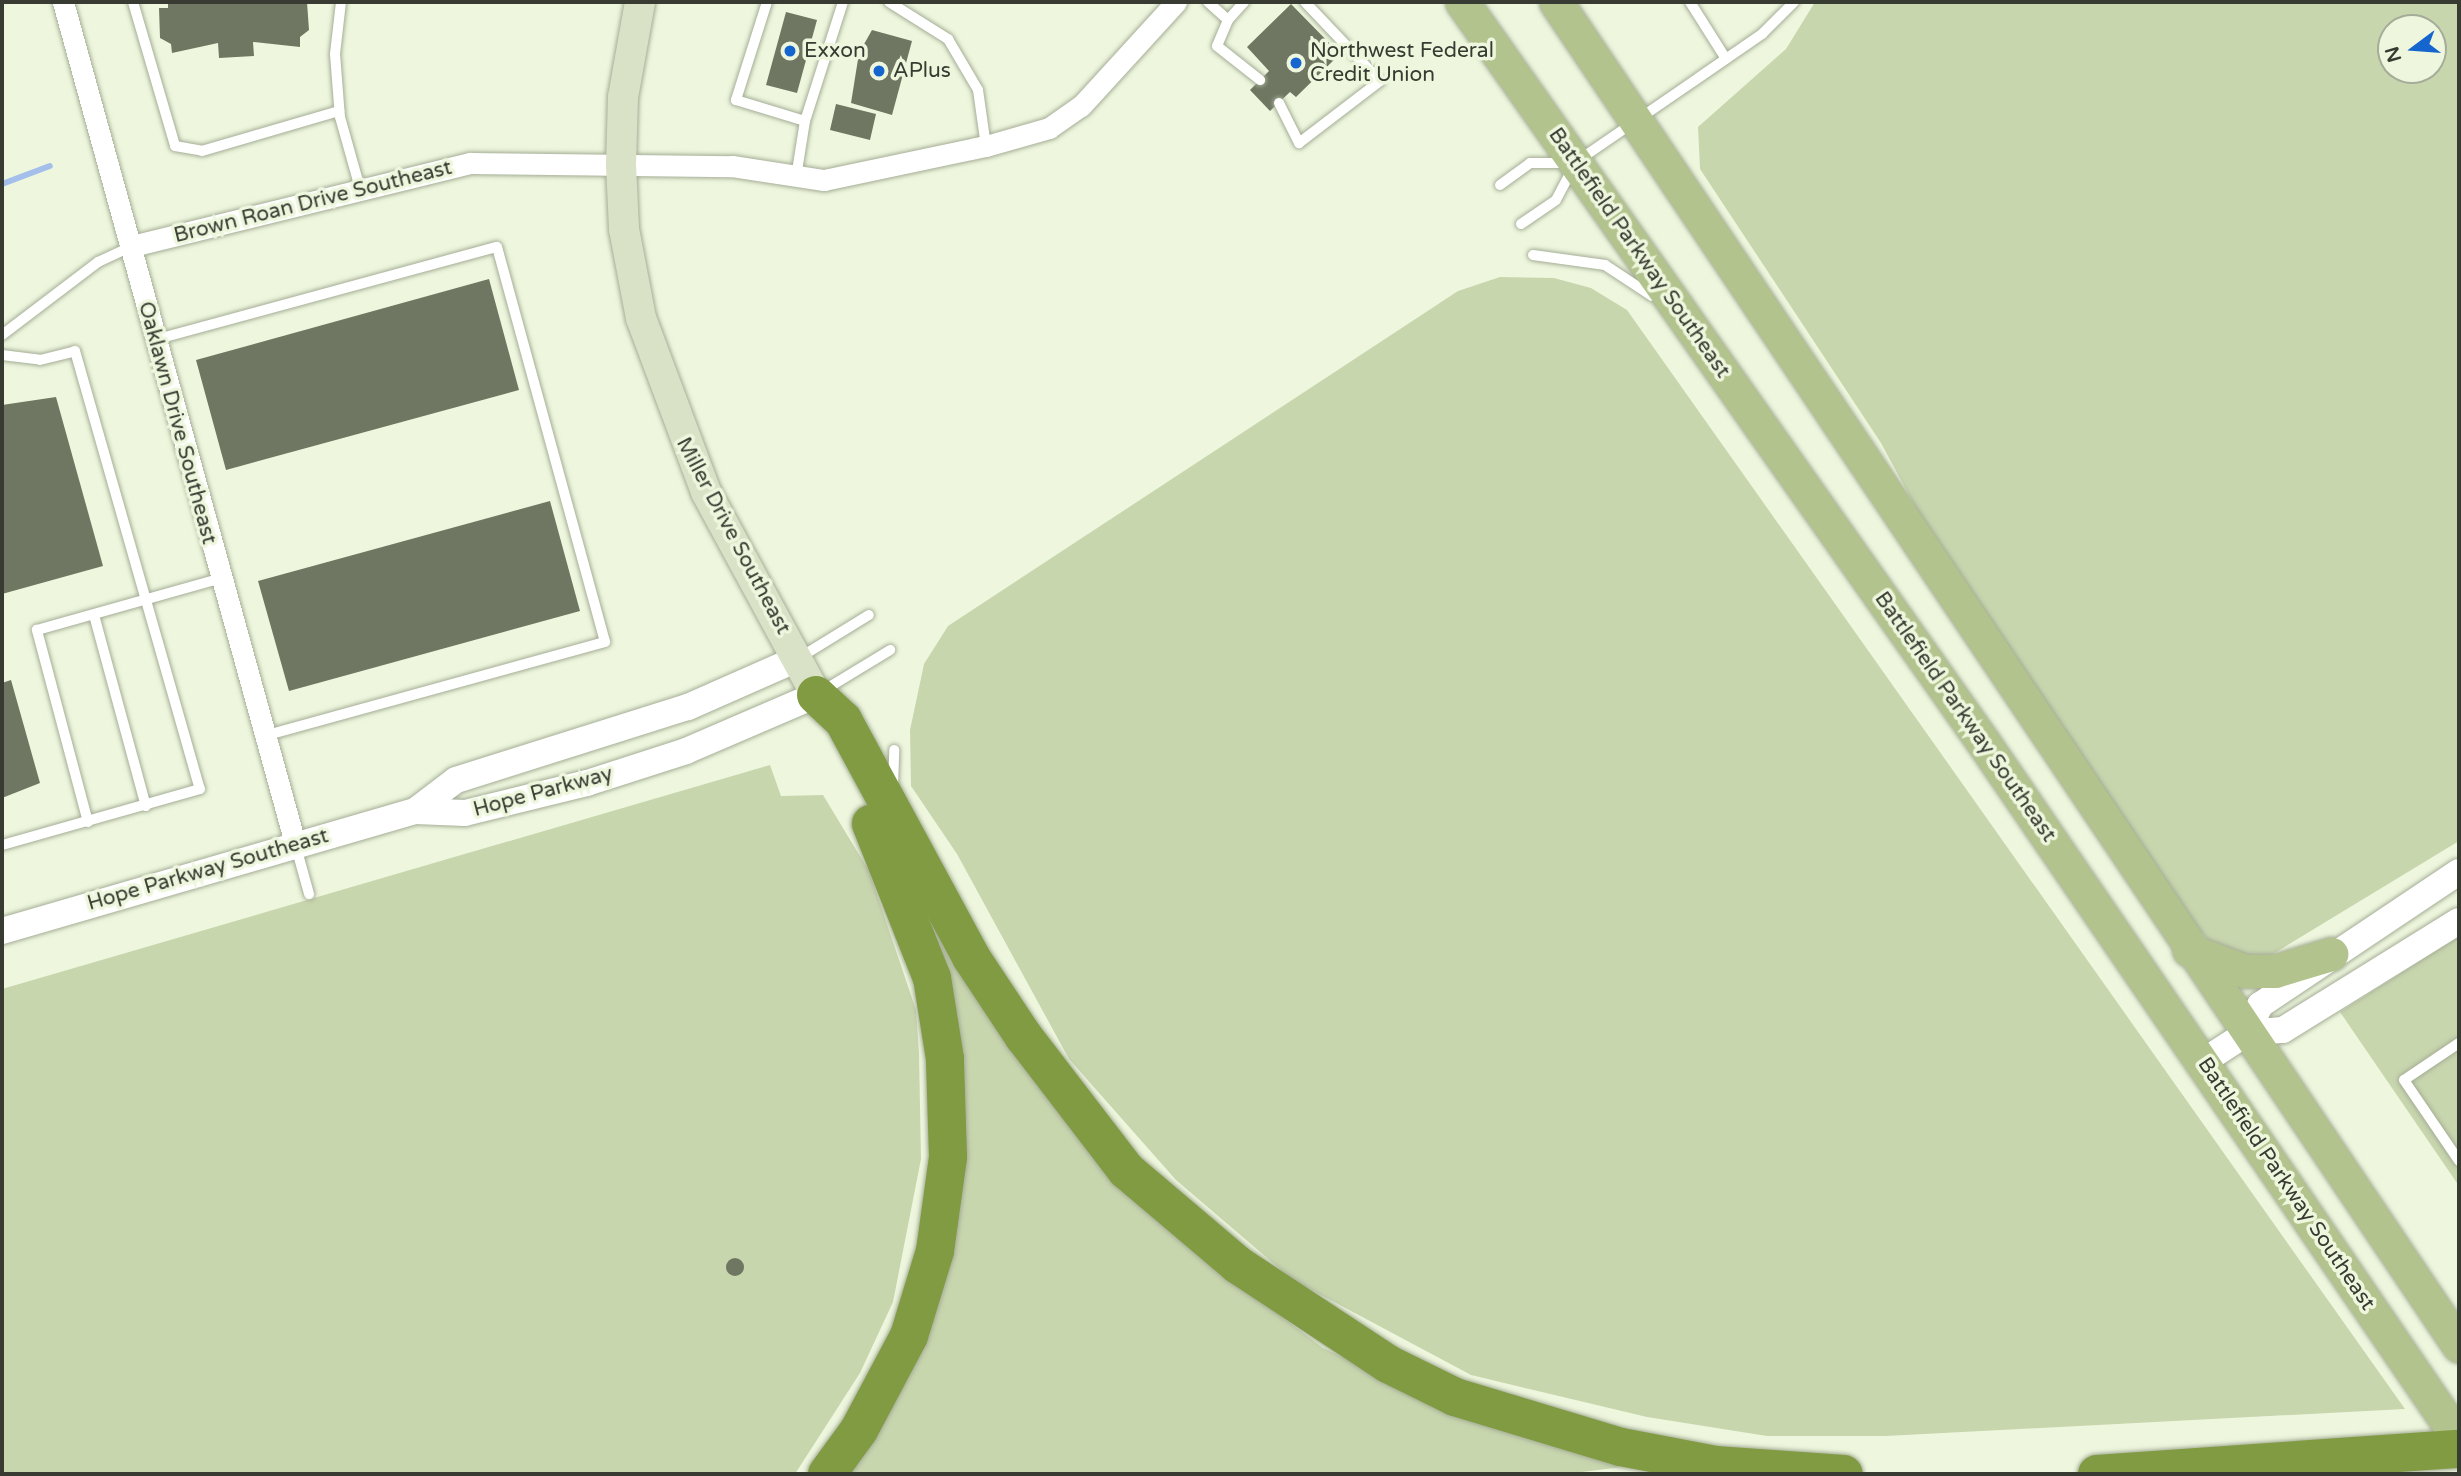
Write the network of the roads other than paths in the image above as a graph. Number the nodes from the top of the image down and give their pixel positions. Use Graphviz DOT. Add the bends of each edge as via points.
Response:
graph roads {
  1 [pos="63,2"];
  2 [pos="133,2"];
  3 [pos="341,2"];
  4 [pos="640,2"];
  5 [pos="767,2"];
  6 [pos="843,2"];
  7 [pos="889,2"];
  8 [pos="1175,2"];
  9 [pos="1208,2"];
  10 [pos="1244,2"];
  11 [pos="1305,2"];
  12 [pos="1462,2"];
  13 [pos="1556,2"];
  14 [pos="1690,2"];
  15 [pos="1794,2"];
  16 [pos="1228,20"];
  17 [pos="1726,59"];
  18 [pos="1260,80"];
  19 [pos="1279,103"];
  20 [pos="339,111"];
  21 [pos="805,121"];
  22 [pos="1637,121"];
  23 [pos="986,146"];
  24 [pos="1576,163"];
  25 [pos="621,165"];
  26 [pos="796,177"];
  27 [pos="1500,185"];
  28 [pos="360,188"];
  29 [pos="1521,224"];
  30 [pos="132,246"];
  31 [pos="1533,255"];
  32 [pos="2,335"];
  33 [pos="154,340"];
  34 [pos="2,355"];
  35 [pos="1711,357"];
  36 [pos="218,579"];
  37 [pos="148,600"];
  38 [pos="94,615"];
  39 [pos="869,615"];
  40 [pos="890,650"];
  41 [pos="797,659"];
  42 [pos="816,695"];
  43 [pos="263,736"];
  44 [pos="894,750"];
  45 [pos="146,806"];
  46 [pos="415,811"];
  47 [pos="88,822"];
  48 [pos="899,824"];
  49 [pos="295,843"];
  50 [pos="2,845"];
  51 [pos="2459,872"];
  52 [pos="309,894"];
  53 [pos="2459,921"];
  54 [pos="2,931"];
  55 [pos="2189,950"];
  56 [pos="2330,954"];
  57 [pos="2247,1033"];
  58 [pos="2459,1043"];
  59 [pos="2204,1061"];
  60 [pos="2459,1161"];
  61 [pos="2459,1346"];
  62 [pos="2459,1439"];
  63 [pos="2459,1449"];
  64 [pos="827,1474"];
  65 [pos="1844,1474"];
  66 [pos="2097,1474"];
  1 -- 30 [label="street, Oaklawn Drive Southeast"];
  2 -- 20 [label="lane" via="175,146 202,151"];
  3 -- 20 [label="lane" via="335,54"];
  4 -- 25 [label="main road, Miller Drive Southeast" via="623,97"];
  5 -- 21 [label="lane" via="736,100"];
  6 -- 21 [label="lane"];
  7 -- 23 [label="lane" via="948,39 978,90"];
  8 -- 23 [label="street, Brown Roan Drive Southeast" via="1081,106 1049,128"];
  9 -- 16 [label="lane"];
  10 -- 16 [label="lane"];
  11 -- 19 [label="lane" via="1380,81 1299,143"];
  12 -- 24 [label="main road, Battlefield Parkway Southeast"];
  13 -- 22 [label="main road"];
  14 -- 17 [label="lane"];
  15 -- 17 [label="lane"];
  16 -- 18 [label="lane" via="1217,46"];
  17 -- 22 [label="lane"];
  20 -- 28 [label="lane"];
  21 -- 26 [label="lane"];
  22 -- 24 [label="lane"];
  22 -- 55 [label="main road"];
  23 -- 26 [label="street, Brown Roan Drive Southeast" via="824,180"];
  24 -- 27 [label="lane" via="1530,163"];
  24 -- 29 [label="lane" via="1556,200"];
  24 -- 35 [label="main road, Battlefield Parkway Southeast"];
  25 -- 26 [label="street, Brown Roan Drive Southeast" via="732,166"];
  25 -- 28 [label="street, Brown Roan Drive Southeast" via="470,163"];
  25 -- 41 [label="main road, Miller Drive Southeast" via="631,271 668,405 706,492"];
  28 -- 30 [label="street, Brown Roan Drive Southeast"];
  30 -- 32 [label="lane" via="98,261"];
  30 -- 33 [label="street, Oaklawn Drive Southeast"];
  31 -- 35 [label="lane" via="1586,259 1625,275"];
  33 -- 36 [label="street, Oaklawn Drive Southeast"];
  33 -- 43 [label="lane" via="497,247 606,642"];
  34 -- 37 [label="lane" via="40,360 75,351"];
  35 -- 59 [label="main road, Battlefield Parkway Southeast"];
  36 -- 37 [label="lane"];
  36 -- 43 [label="street, Oaklawn Drive Southeast"];
  37 -- 38 [label="lane"];
  37 -- 45 [label="lane" via="200,789"];
  38 -- 45 [label="lane"];
  38 -- 47 [label="lane" via="37,630"];
  39 -- 41 [label="lane, Hope Parkway"];
  40 -- 42 [label="lane, Hope Parkway"];
  41 -- 42 [label="main road, Miller Drive Southeast"];
  41 -- 46 [label="street, Hope Parkway" via="688,707 456,780"];
  42 -- 46 [label="street, Hope Parkway" via="698,746 587,783 465,813"];
  42 -- 48 [label="highway" via="843,720"];
  42 -- 64 [label="highway" via="823,733 889,860 932,978 945,1059 948,1157 935,1251 909,1336 859,1430"];
  43 -- 49 [label="street, Oaklawn Drive Southeast"];
  44 -- 48 [label="lane"];
  45 -- 47 [label="lane"];
  46 -- 49 [label="street, Hope Parkway Southeast"];
  47 -- 50 [label="lane"];
  48 -- 65 [label="highway" via="971,957 1126,1170 1304,1312 1455,1398 1529,1422 1716,1465"];
  49 -- 52 [label="lane"];
  49 -- 54 [label="street, Hope Parkway Southeast"];
  51 -- 56 [label="street"];
  53 -- 57 [label="street" via="2283,1030"];
  55 -- 56 [label="main road" via="2245,971 2275,971"];
  55 -- 57 [label="main road"];
  56 -- 57 [label="street" via="2260,1005"];
  57 -- 59 [label="street"];
  57 -- 61 [label="main road"];
  58 -- 60 [label="lane" via="2404,1080"];
  59 -- 62 [label="main road, Battlefield Parkway Southeast"];
  63 -- 66 [label="highway"];
}
